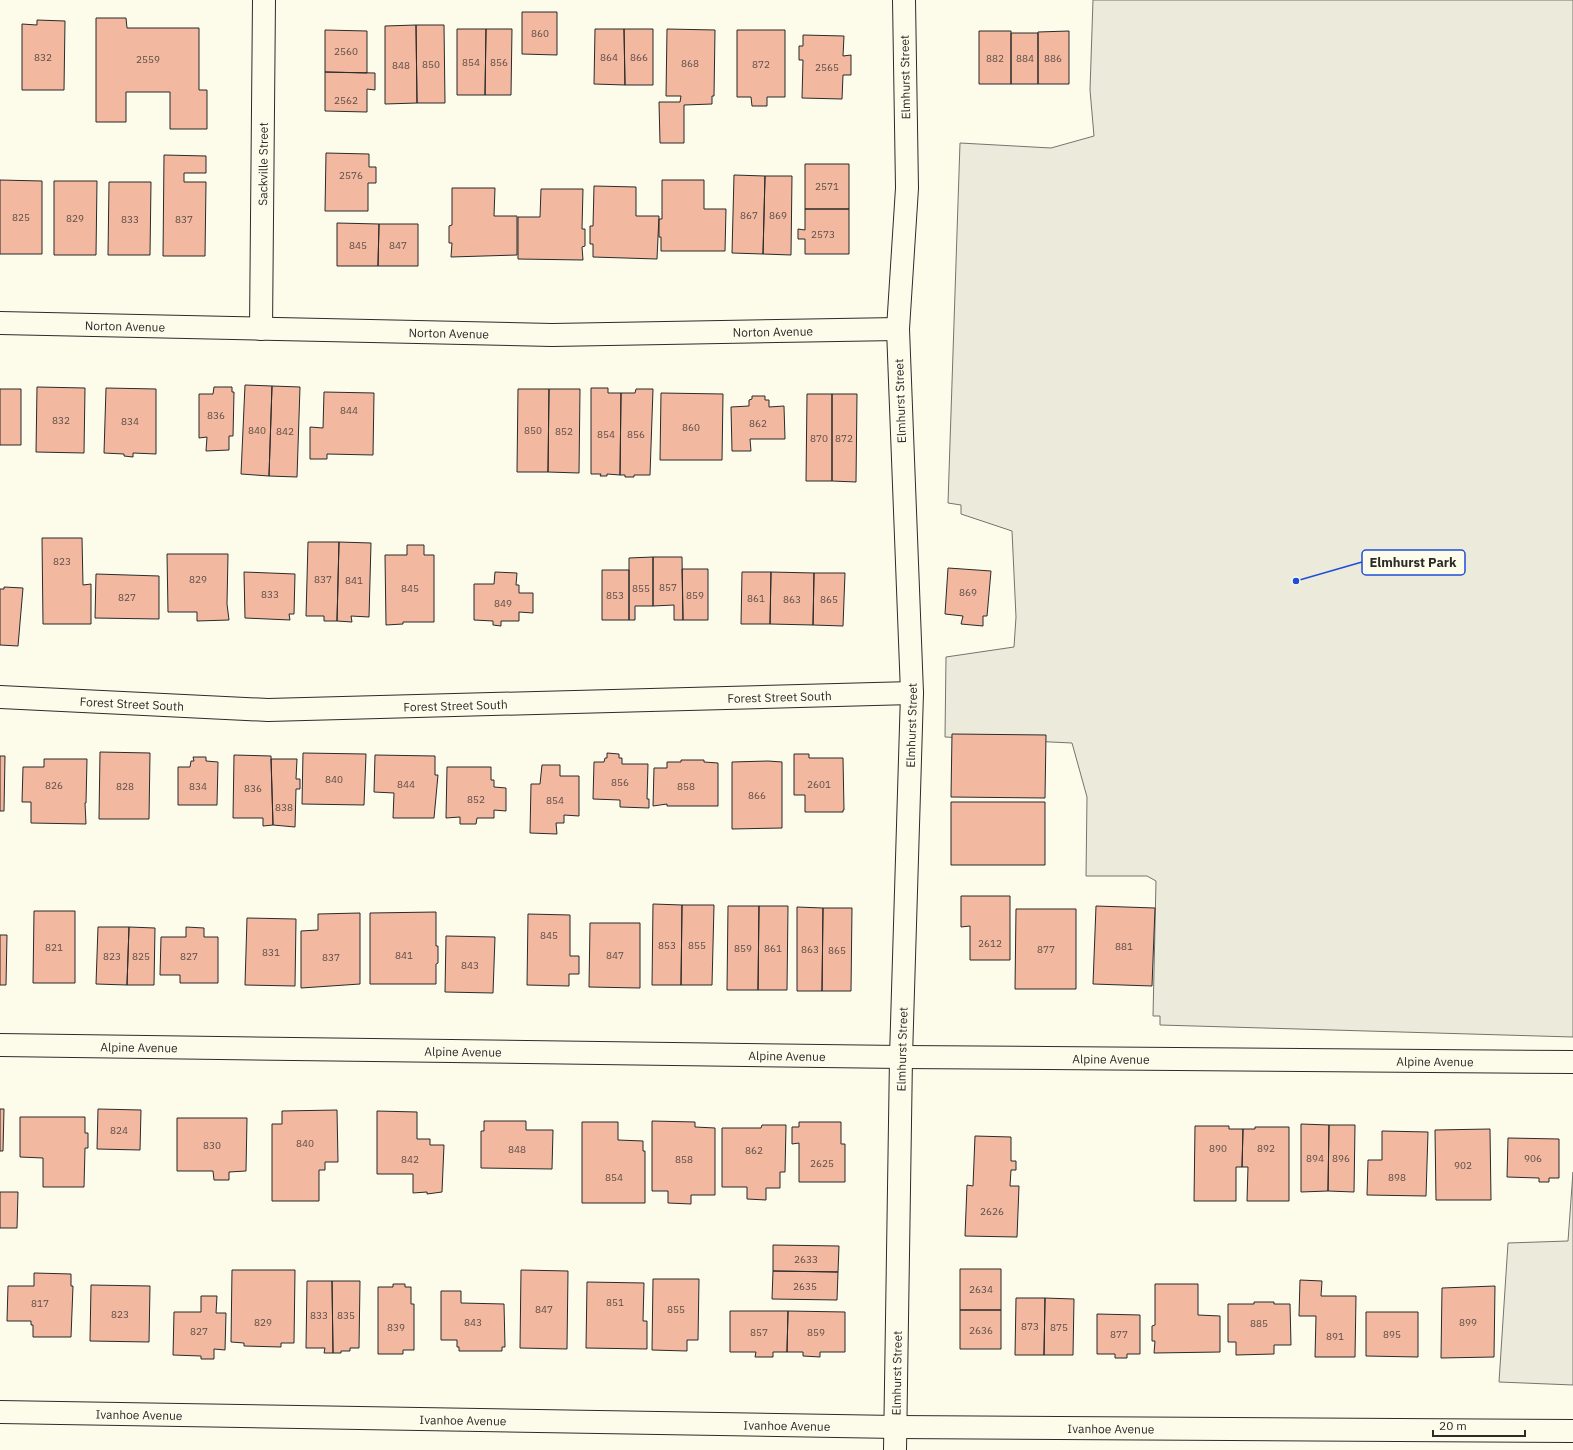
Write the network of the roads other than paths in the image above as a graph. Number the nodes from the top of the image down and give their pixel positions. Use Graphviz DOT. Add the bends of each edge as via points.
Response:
graph roads {
  1 [pos="264,0"];
  2 [pos="904,0"];
  3 [pos="0,323"];
  4 [pos="261,329"];
  5 [pos="898,329"];
  6 [pos="912,693"];
  7 [pos="0,697"];
  8 [pos="0,1045"];
  9 [pos="901,1057"];
  10 [pos="1573,1062"];
  11 [pos="0,1412"];
  12 [pos="896,1427"];
  13 [pos="1573,1431"];
  14 [pos="895,1450"];
  1 -- 4 [label="street, Sackville Street"];
  2 -- 5 [label="street, Elmhurst Street" via="907,188"];
  3 -- 4 [label="street, Norton Avenue"];
  4 -- 5 [label="street, Norton Avenue" via="552,335"];
  5 -- 6 [label="street, Elmhurst Street"];
  6 -- 7 [label="street, Forest Street South" via="268,710"];
  6 -- 9 [label="street, Elmhurst Street"];
  8 -- 9 [label="street, Alpine Avenue"];
  9 -- 10 [label="street, Alpine Avenue"];
  9 -- 12 [label="street, Elmhurst Street"];
  11 -- 12 [label="street, Ivanhoe Avenue"];
  12 -- 13 [label="street, Ivanhoe Avenue"];
  12 -- 14 [label="street, Elmhurst Street"];
}
